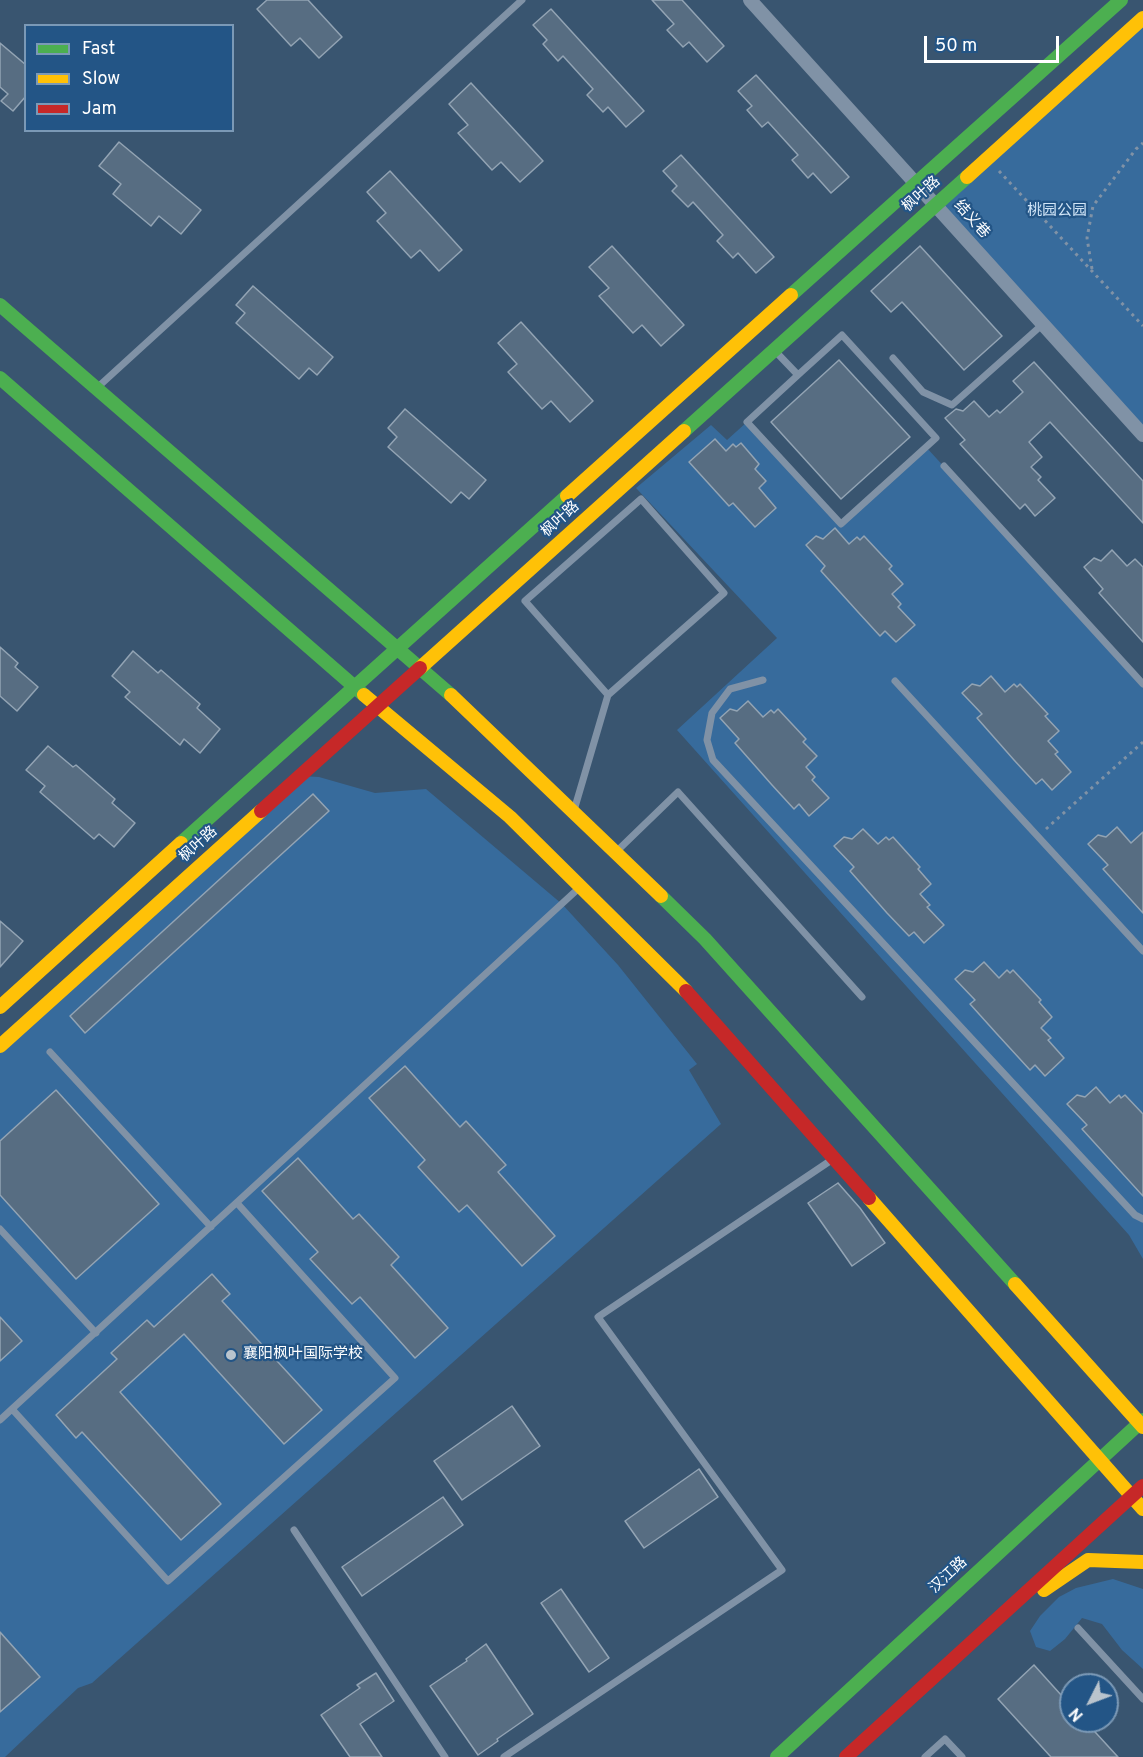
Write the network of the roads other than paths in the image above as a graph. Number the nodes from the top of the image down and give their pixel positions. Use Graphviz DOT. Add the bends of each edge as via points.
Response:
graph roads {
  1 [pos="522,0"];
  2 [pos="750,0"];
  3 [pos="1121,0"];
  4 [pos="1143,18"];
  5 [pos="916,184"];
  6 [pos="935,205"];
  7 [pos="0,305"];
  8 [pos="1043,324"];
  9 [pos="774,350"];
  10 [pos="893,358"];
  11 [pos="798,375"];
  12 [pos="0,378"];
  13 [pos="97,388"];
  14 [pos="1143,435"];
  15 [pos="944,466"];
  16 [pos="397,648"];
  17 [pos="419,669"];
  18 [pos="763,680"];
  19 [pos="895,681"];
  20 [pos="1143,684"];
  21 [pos="355,686"];
  22 [pos="608,695"];
  23 [pos="378,706"];
  24 [pos="573,812"];
  25 [pos="616,852"];
  26 [pos="581,887"];
  27 [pos="1143,951"];
  28 [pos="862,997"];
  29 [pos="0,1007"];
  30 [pos="0,1046"];
  31 [pos="50,1052"];
  32 [pos="834,1158"];
  33 [pos="237,1203"];
  34 [pos="1143,1219"];
  35 [pos="211,1227"];
  36 [pos="0,1229"];
  37 [pos="96,1332"];
  38 [pos="12,1409"];
  39 [pos="1,1416"];
  40 [pos="1142,1423"];
  41 [pos="1100,1460"];
  42 [pos="1143,1486"];
  43 [pos="1132,1496"];
  44 [pos="1143,1509"];
  45 [pos="294,1530"];
  46 [pos="1143,1562"];
  47 [pos="1078,1628"];
  48 [pos="984,1631"];
  49 [pos="1143,1700"];
  50 [pos="445,1757"];
  51 [pos="504,1757"];
  52 [pos="777,1757"];
  53 [pos="846,1757"];
  54 [pos="925,1757"];
  55 [pos="962,1757"];
  1 -- 13 [label="lane"];
  2 -- 5 [label="street, 结义巷"];
  3 -- 5 [label="main road, 枫叶路"];
  4 -- 6 [label="main road, 枫叶路"];
  5 -- 6 [label="street, 结义巷"];
  5 -- 16 [label="main road, 枫叶路"];
  6 -- 8 [label="street, 结义巷"];
  6 -- 9 [label="main road, 枫叶路"];
  7 -- 13 [label="main road"];
  8 -- 10 [label="lane" via="952,405 923,392"];
  8 -- 14 [label="street, 结义巷"];
  9 -- 11 [label="lane"];
  9 -- 17 [label="main road, 枫叶路"];
  11 -- 11 [label="lane" via="747,422 841,524 936,438 842,335"];
  12 -- 21 [label="main road"];
  13 -- 16 [label="main road"];
  15 -- 20 [label="lane"];
  16 -- 17 [label="main road"];
  16 -- 21 [label="main road, 枫叶路"];
  17 -- 23 [label="main road, 枫叶路"];
  17 -- 24 [label="main road"];
  18 -- 34 [label="lane" via="730,689 712,713 707,740 713,760 1135,1215"];
  19 -- 27 [label="lane"];
  21 -- 23 [label="main road"];
  21 -- 29 [label="main road, 枫叶路"];
  22 -- 22 [label="lane" via="724,593 641,499 525,601"];
  22 -- 24 [label="lane"];
  23 -- 26 [label="main road" via="510,817"];
  23 -- 30 [label="main road, 枫叶路"];
  24 -- 25 [label="main road"];
  25 -- 28 [label="lane" via="678,792"];
  25 -- 40 [label="main road" via="705,939"];
  26 -- 32 [label="main road" via="682,987"];
  26 -- 33 [label="lane"];
  31 -- 35 [label="lane"];
  32 -- 41 [label="main road"];
  32 -- 51 [label="lane" via="598,1317 782,1570"];
  33 -- 35 [label="lane"];
  33 -- 38 [label="lane" via="395,1378 168,1581"];
  35 -- 37 [label="lane"];
  36 -- 37 [label="lane"];
  37 -- 38 [label="lane"];
  38 -- 39 [label="lane"];
  40 -- 41 [label="main road, 汉江路"];
  41 -- 43 [label="main road"];
  41 -- 52 [label="main road, 汉江路"];
  42 -- 43 [label="main road"];
  43 -- 44 [label="main road"];
  43 -- 48 [label="main road"];
  45 -- 50 [label="lane"];
  46 -- 48 [label="main road" via="1088,1560"];
  47 -- 49 [label="lane"];
  48 -- 53 [label="main road"];
  54 -- 55 [label="lane" via="945,1739"];
}
